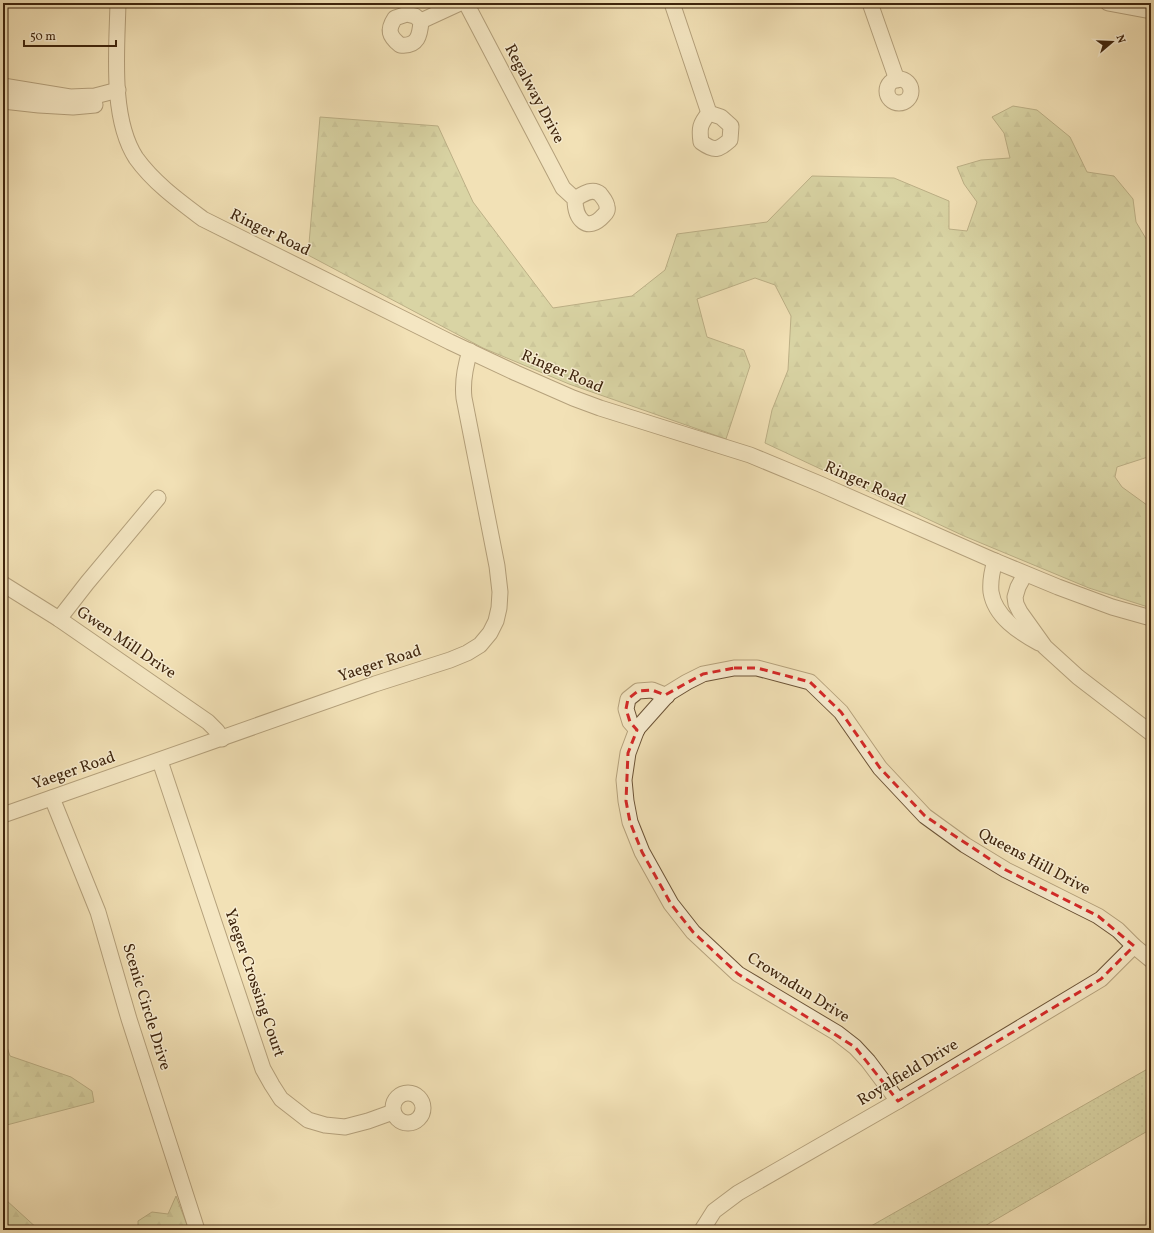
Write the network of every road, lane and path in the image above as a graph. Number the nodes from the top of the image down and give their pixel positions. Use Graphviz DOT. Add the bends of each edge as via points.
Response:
graph roads {
  1 [pos="118,3"];
  2 [pos="460,3"];
  3 [pos="466,3"];
  4 [pos="672,3"];
  5 [pos="870,3"];
  6 [pos="1108,3"];
  7 [pos="1151,11"];
  8 [pos="421,21"];
  9 [pos="897,80"];
  10 [pos="3,86"];
  11 [pos="118,96"];
  12 [pos="3,101"];
  13 [pos="709,114"];
  14 [pos="575,199"];
  15 [pos="470,351"];
  16 [pos="158,498"];
  17 [pos="995,561"];
  18 [pos="1025,574"];
  19 [pos="3,584"];
  20 [pos="1151,618"];
  21 [pos="59,619"];
  22 [pos="1045,647"];
  23 [pos="810,682"];
  24 [pos="667,696"];
  25 [pos="637,730"];
  26 [pos="1151,732"];
  27 [pos="222,739"];
  28 [pos="160,761"];
  29 [pos="52,798"];
  30 [pos="3,815"];
  31 [pos="1134,946"];
  32 [pos="1151,960"];
  33 [pos="898,1101"];
  34 [pos="394,1112"];
  35 [pos="197,1230"];
  36 [pos="702,1230"];
  1 -- 11 [label="street, Ringer Road"];
  2 -- 8 [label="street"];
  3 -- 14 [label="street, Regalway Drive" via="563,188"];
  4 -- 13 [label="street"];
  5 -- 9 [label="street"];
  6 -- 7 [label="street"];
  10 -- 11 [label="street" via="70,96"];
  11 -- 12 [label="street" via="74,107"];
  11 -- 15 [label="street, Ringer Road" via="125,135 136,157 154,179 203,219"];
  15 -- 17 [label="street, Ringer Road" via="573,398 770,463"];
  15 -- 27 [label="street, Yaeger Road" via="463,378 464,398 492,537 500,592 500,608 490,633 480,645 450,660"];
  16 -- 21 [label="street"];
  17 -- 18 [label="street, Ringer Road"];
  17 -- 22 [label="street" via="991,576 991,592 1001,614 1021,633"];
  18 -- 20 [label="street, Ringer Road"];
  18 -- 22 [label="street" via="1015,596 1016,604"];
  19 -- 21 [label="street, Gwen Mill Drive"];
  21 -- 27 [label="street, Gwen Mill Drive" via="208,722"];
  22 -- 26 [label="street" via="1078,677"];
  23 -- 24 [label="street, Crowndun Drive" via="757,668 734,668 703,674"];
  23 -- 31 [label="street, Queens Hill Drive" via="841,712 880,768 925,816 964,845 1006,870 1098,916 1118,930"];
  24 -- 25 [label="street, Crowndun Drive"];
  24 -- 25 [label="street" via="652,690 638,691 628,699 626,709 630,722"];
  25 -- 33 [label="street, Crowndun Drive" via="628,753 624,780 630,822 642,852 671,904 693,932 738,974 837,1033 855,1047"];
  27 -- 28 [label="street, Yaeger Road"];
  28 -- 29 [label="street, Yaeger Road"];
  28 -- 34 [label="street, Yaeger Crossing Court" via="263,1069 272,1085 282,1099 308,1120 325,1125 345,1127"];
  29 -- 30 [label="street, Yaeger Road"];
  29 -- 35 [label="street, Scenic Circle Drive" via="98,912 129,1019"];
  31 -- 32 [label="street, Queens Hill Drive"];
  31 -- 33 [label="street, Royalfield Drive" via="1101,979"];
  33 -- 36 [label="street, Royalfield Drive" via="738,1193 714,1211"];
}
